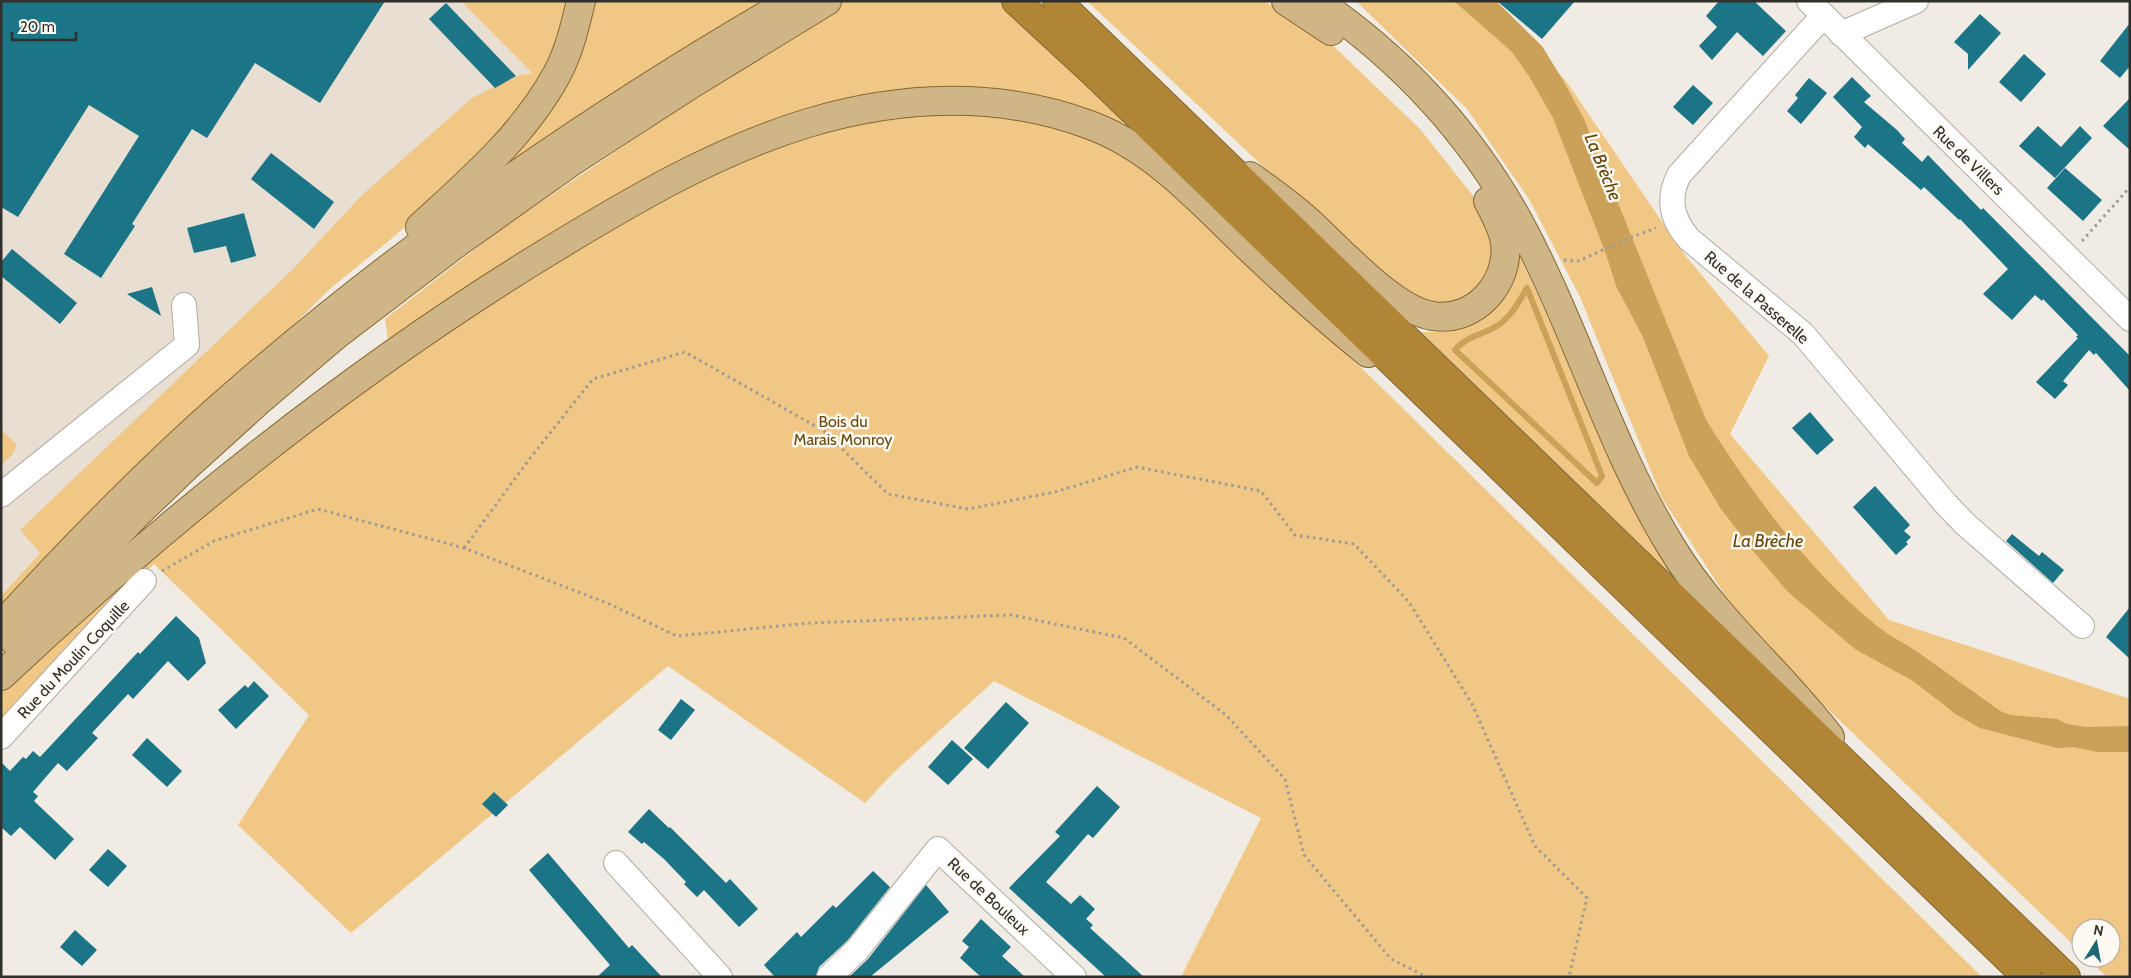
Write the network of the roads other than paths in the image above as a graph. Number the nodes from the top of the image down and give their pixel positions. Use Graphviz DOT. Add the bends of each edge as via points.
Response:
graph roads {
  1 [pos="581,1"];
  2 [pos="791,1"];
  3 [pos="828,1"];
  4 [pos="1016,1"];
  5 [pos="1057,1"];
  6 [pos="1286,1"];
  7 [pos="1317,1"];
  8 [pos="1916,1"];
  9 [pos="1816,8"];
  10 [pos="1842,34"];
  11 [pos="1206,144"];
  12 [pos="184,306"];
  13 [pos="330,314"];
  14 [pos="2130,319"];
  15 [pos="1451,421"];
  16 [pos="1,495"];
  17 [pos="144,581"];
  18 [pos="1,626"];
  19 [pos="2082,626"];
  20 [pos="1,655"];
  21 [pos="1707,668"];
  22 [pos="1,676"];
  23 [pos="1,737"];
  24 [pos="1863,780"];
  25 [pos="616,863"];
  26 [pos="720,977"];
  27 [pos="829,977"];
  28 [pos="1074,977"];
  29 [pos="2002,977"];
  30 [pos="2027,977"];
  31 [pos="2066,977"];
  1 -- 13 [label="main road" via="558,72 524,123 495,156"];
  2 -- 13 [label="main road" via="697,56 580,132"];
  3 -- 20 [label="main road" via="571,162 454,245 336,335 187,466"];
  4 -- 15 [label="highway"];
  5 -- 11 [label="highway"];
  6 -- 11 [label="main road" via="1373,63 1434,127 1470,173 1504,235 1504,261 1498,282 1485,298 1465,312 1442,317 1412,310 1387,293 1287,203"];
  7 -- 24 [label="main road" via="1393,61 1426,94 1473,151 1528,240 1614,435 1672,548 1707,598 1806,706"];
  8 -- 10 [label="street"];
  9 -- 10 [label="street, Rue de Villers"];
  9 -- 19 [label="street, Rue de la Passerelle" via="1679,175 1672,193 1676,222 1689,239 1803,334 1915,470 1965,524"];
  10 -- 14 [label="street, Rue de Villers"];
  11 -- 24 [label="highway"];
  12 -- 16 [label="street" via="187,346"];
  13 -- 18 [label="main road" via="171,451"];
  15 -- 21 [label="highway"];
  15 -- 22 [label="main road" via="1302,299 1170,173 1120,138 1076,120 1018,106 942,100 884,106 812,122 722,156 649,192 494,285 350,383 240,467 121,567"];
  17 -- 23 [label="street, Rue du Moulin Coquille"];
  21 -- 29 [label="highway" via="1902,878"];
  21 -- 30 [label="highway"];
  24 -- 31 [label="highway"];
  25 -- 26 [label="street"];
  27 -- 28 [label="street, Rue de Bouleux" via="857,950 938,850"];
}
